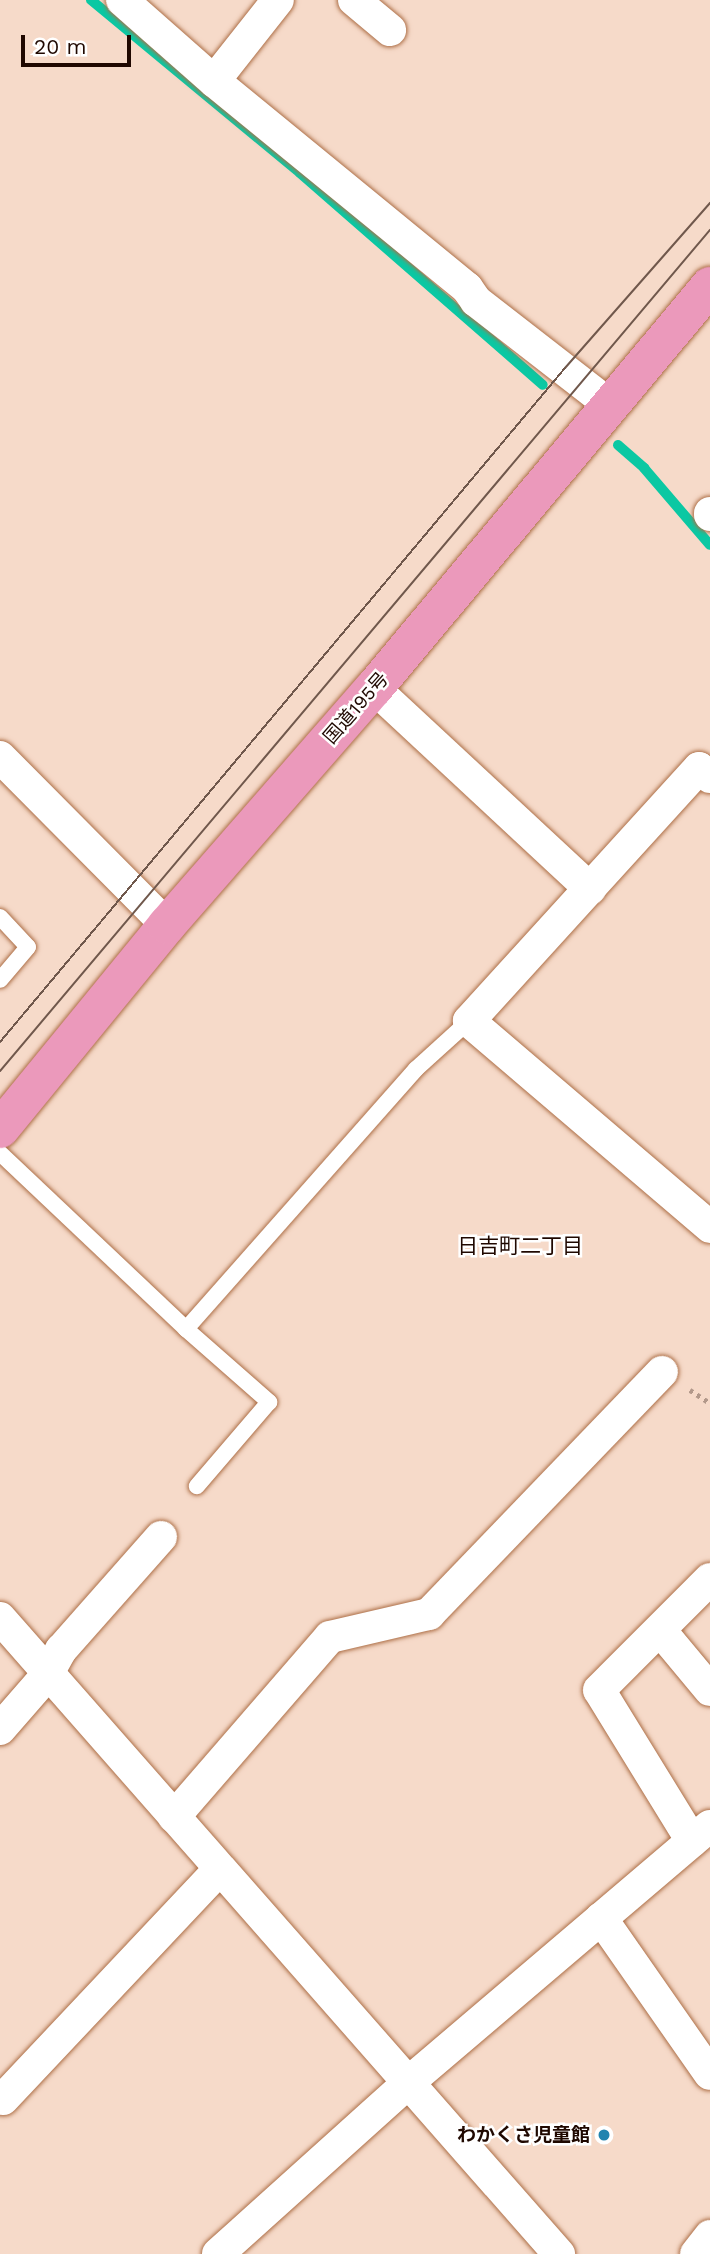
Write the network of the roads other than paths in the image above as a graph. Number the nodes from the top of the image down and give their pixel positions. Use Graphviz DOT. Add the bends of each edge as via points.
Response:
graph roads {
  1 [pos="122,0"];
  2 [pos="278,0"];
  3 [pos="354,0"];
  4 [pos="390,30"];
  5 [pos="214,81"];
  6 [pos="710,286"];
  7 [pos="609,404"];
  8 [pos="374,688"];
  9 [pos="0,757"];
  10 [pos="710,777"];
  11 [pos="590,889"];
  12 [pos="0,917"];
  13 [pos="167,925"];
  14 [pos="0,980"];
  15 [pos="469,1021"];
  16 [pos="0,1129"];
  17 [pos="0,1153"];
  18 [pos="710,1227"];
  19 [pos="186,1329"];
  20 [pos="662,1372"];
  21 [pos="197,1486"];
  22 [pos="161,1537"];
  23 [pos="710,1579"];
  24 [pos="0,1618"];
  25 [pos="660,1629"];
  26 [pos="47,1675"];
  27 [pos="710,1690"];
  28 [pos="0,1729"];
  29 [pos="174,1817"];
  30 [pos="701,1833"];
  31 [pos="220,1869"];
  32 [pos="601,1918"];
  33 [pos="710,2074"];
  34 [pos="409,2082"];
  35 [pos="3,2099"];
  36 [pos="710,2236"];
  37 [pos="218,2254"];
  38 [pos="559,2254"];
  39 [pos="696,2254"];
  1 -- 5 [label="street"];
  2 -- 5 [label="street"];
  3 -- 4 [label="street"];
  5 -- 7 [label="street" via="467,288 476,301"];
  6 -- 7 [label="highway, 国道195号"];
  7 -- 8 [label="highway, 国道195号"];
  8 -- 11 [label="street"];
  8 -- 13 [label="highway, 国道195号"];
  9 -- 13 [label="street"];
  10 -- 11 [label="street" via="699,768"];
  11 -- 15 [label="street"];
  12 -- 14 [label="lane" via="28,947"];
  13 -- 16 [label="highway, 国道195号"];
  15 -- 18 [label="street"];
  15 -- 19 [label="lane" via="416,1069"];
  17 -- 19 [label="lane"];
  19 -- 21 [label="lane" via="269,1402"];
  20 -- 29 [label="street" via="429,1614 330,1637"];
  22 -- 26 [label="street" via="61,1650"];
  23 -- 25 [label="street"];
  24 -- 26 [label="street"];
  25 -- 27 [label="street"];
  25 -- 30 [label="street" via="599,1690"];
  26 -- 28 [label="street"];
  26 -- 29 [label="street"];
  29 -- 31 [label="street"];
  30 -- 32 [label="street"];
  31 -- 34 [label="street"];
  31 -- 35 [label="street"];
  32 -- 33 [label="street"];
  32 -- 34 [label="street"];
  34 -- 37 [label="street"];
  34 -- 38 [label="street"];
  36 -- 39 [label="street"];
}
